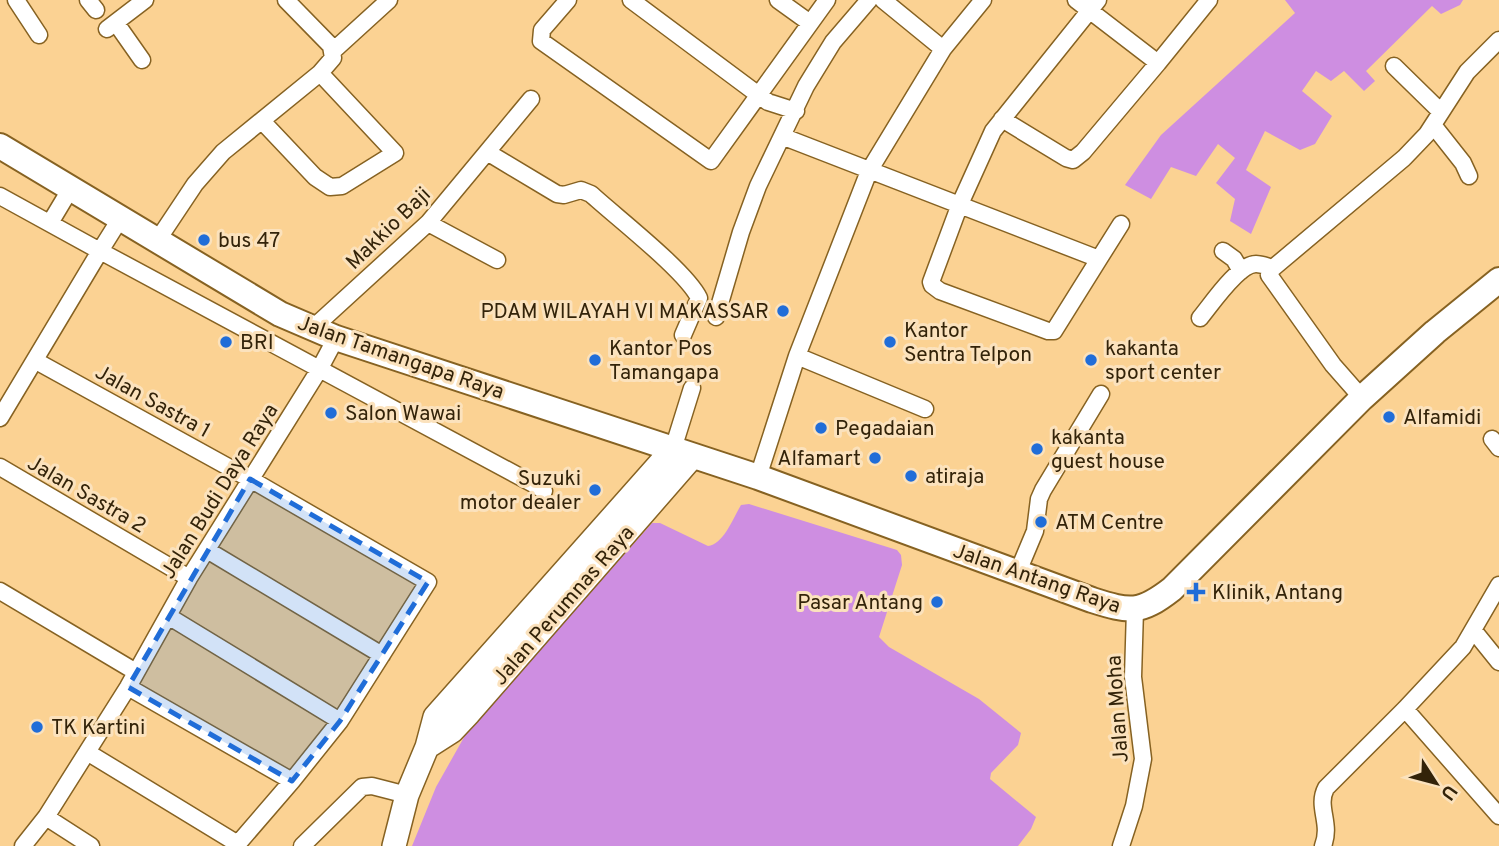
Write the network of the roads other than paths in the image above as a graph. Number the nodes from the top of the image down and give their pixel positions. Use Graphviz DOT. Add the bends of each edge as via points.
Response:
graph roads {
  1 [pos="16,0"];
  2 [pos="145,0"];
  3 [pos="286,0"];
  4 [pos="390,0"];
  5 [pos="568,0"];
  6 [pos="631,0"];
  7 [pos="778,0"];
  8 [pos="827,0"];
  9 [pos="869,0"];
  10 [pos="883,0"];
  11 [pos="983,0"];
  12 [pos="1209,0"];
  13 [pos="1088,3"];
  14 [pos="810,23"];
  15 [pos="39,35"];
  16 [pos="1497,45"];
  17 [pos="943,49"];
  18 [pos="333,51"];
  19 [pos="142,60"];
  20 [pos="1158,63"];
  21 [pos="1394,66"];
  22 [pos="320,73"];
  23 [pos="763,98"];
  24 [pos="531,99"];
  25 [pos="791,110"];
  26 [pos="1437,118"];
  27 [pos="1002,119"];
  28 [pos="262,121"];
  29 [pos="784,137"];
  30 [pos="0,146"];
  31 [pos="487,152"];
  32 [pos="869,171"];
  33 [pos="1469,176"];
  34 [pos="71,188"];
  35 [pos="1,198"];
  36 [pos="960,204"];
  37 [pos="120,219"];
  38 [pos="50,223"];
  39 [pos="428,223"];
  40 [pos="1121,224"];
  41 [pos="157,242"];
  42 [pos="100,251"];
  43 [pos="1223,251"];
  44 [pos="1099,259"];
  45 [pos="497,260"];
  46 [pos="1273,268"];
  47 [pos="1241,271"];
  48 [pos="1499,280"];
  49 [pos="716,317"];
  50 [pos="1200,318"];
  51 [pos="313,328"];
  52 [pos="683,335"];
  53 [pos="336,338"];
  54 [pos="797,356"];
  55 [pos="36,361"];
  56 [pos="319,370"];
  57 [pos="692,388"];
  58 [pos="1101,394"];
  59 [pos="1362,398"];
  60 [pos="925,409"];
  61 [pos="0,418"];
  62 [pos="683,452"];
  63 [pos="0,467"];
  64 [pos="758,477"];
  65 [pos="250,479"];
  66 [pos="544,491"];
  67 [pos="207,551"];
  68 [pos="1017,574"];
  69 [pos="190,578"];
  70 [pos="1499,585"];
  71 [pos="0,591"];
  72 [pos="1135,610"];
  73 [pos="168,616"];
  74 [pos="1474,631"];
  75 [pos="382,655"];
  76 [pos="1499,662"];
  77 [pos="136,672"];
  78 [pos="128,687"];
  79 [pos="1405,709"];
  80 [pos="340,721"];
  81 [pos="87,752"];
  82 [pos="292,781"];
  83 [pos="407,795"];
  84 [pos="1499,816"];
  85 [pos="46,817"];
  86 [pos="237,845"];
  87 [pos="23,846"];
  88 [pos="91,846"];
  89 [pos="302,846"];
  90 [pos="394,846"];
  91 [pos="1121,846"];
  92 [pos="1323,846"];
  1 -- 15 [label="street"];
  2 -- 19 [label="street" via="112,26"];
  3 -- 18 [label="street"];
  4 -- 18 [label="street"];
  5 -- 23 [label="street" via="542,30 541,41 708,161"];
  6 -- 23 [label="street"];
  7 -- 14 [label="street"];
  8 -- 14 [label="street"];
  9 -- 25 [label="street" via="833,42"];
  10 -- 17 [label="street"];
  11 -- 17 [label="street"];
  12 -- 20 [label="street"];
  13 -- 20 [label="street"];
  13 -- 27 [label="street"];
  14 -- 23 [label="street"];
  16 -- 26 [label="street" via="1467,72"];
  17 -- 32 [label="street"];
  18 -- 22 [label="street" via="333,58"];
  20 -- 27 [label="street" via="1073,160"];
  21 -- 26 [label="street"];
  22 -- 28 [label="street"];
  22 -- 28 [label="street" via="395,153 342,186 330,187"];
  23 -- 25 [label="street"];
  24 -- 31 [label="street, Makkio Baji"];
  25 -- 29 [label="street"];
  26 -- 33 [label="street"];
  26 -- 46 [label="street" via="1404,158"];
  27 -- 36 [label="street" via="984,146"];
  28 -- 41 [label="street" via="212,163"];
  29 -- 32 [label="street"];
  29 -- 49 [label="street" via="740,232"];
  30 -- 34 [label="main road, Jalan Tamangapa Raya"];
  31 -- 39 [label="street, Makkio Baji"];
  31 -- 52 [label="street" via="557,194 581,190 591,194 667,262 699,298"];
  32 -- 36 [label="street"];
  32 -- 54 [label="street"];
  34 -- 37 [label="main road, Jalan Tamangapa Raya"];
  34 -- 38 [label="street"];
  35 -- 38 [label="street"];
  36 -- 44 [label="street"];
  36 -- 44 [label="street" via="931,277 940,291 1054,331"];
  37 -- 41 [label="main road, Jalan Tamangapa Raya"];
  37 -- 42 [label="street"];
  38 -- 42 [label="street"];
  39 -- 45 [label="street"];
  39 -- 51 [label="street, Makkio Baji"];
  40 -- 44 [label="street"];
  41 -- 51 [label="main road, Jalan Tamangapa Raya" via="280,314"];
  42 -- 55 [label="street"];
  42 -- 56 [label="street"];
  43 -- 47 [label="street"];
  46 -- 47 [label="street" via="1255,264"];
  46 -- 59 [label="street" via="1269,278"];
  47 -- 50 [label="street"];
  48 -- 59 [label="main road, Jalan Antang Raya"];
  51 -- 53 [label="main road, Jalan Tamangapa Raya"];
  53 -- 56 [label="street, Jalan Budi Daya Raya"];
  53 -- 62 [label="main road, Jalan Tamangapa Raya"];
  54 -- 60 [label="street"];
  54 -- 64 [label="street"];
  55 -- 61 [label="street"];
  55 -- 65 [label="street, Jalan Sastra 1"];
  56 -- 65 [label="street, Jalan Budi Daya Raya"];
  56 -- 66 [label="street"];
  57 -- 62 [label="street"];
  58 -- 68 [label="street" via="1039,499 1035,531"];
  59 -- 72 [label="main road, Jalan Antang Raya" via="1178,583 1149,606"];
  62 -- 64 [label="main road, Jalan Antang Raya"];
  62 -- 83 [label="street, Jalan Perumnas Raya" via="435,717"];
  63 -- 69 [label="street, Jalan Sastra 2"];
  64 -- 68 [label="main road, Jalan Antang Raya"];
  65 -- 67 [label="street, Jalan Budi Daya Raya"];
  65 -- 75 [label="street, Jalan Sastra 1" via="428,582"];
  67 -- 69 [label="street, Jalan Budi Daya Raya"];
  67 -- 75 [label="street"];
  68 -- 72 [label="main road, Jalan Antang Raya"];
  69 -- 73 [label="street, Jalan Budi Daya Raya"];
  70 -- 74 [label="street"];
  71 -- 77 [label="street"];
  72 -- 91 [label="street, Jalan Moha" via="1133,677 1143,759"];
  73 -- 77 [label="street, Jalan Budi Daya Raya"];
  73 -- 80 [label="street"];
  74 -- 76 [label="street"];
  74 -- 79 [label="street"];
  75 -- 80 [label="street"];
  77 -- 78 [label="street, Jalan Budi Daya Raya"];
  78 -- 81 [label="street, Jalan Budi Daya Raya"];
  78 -- 82 [label="street"];
  79 -- 84 [label="street"];
  79 -- 92 [label="street" via="1323,792 1327,829"];
  80 -- 82 [label="street"];
  81 -- 85 [label="street, Jalan Budi Daya Raya"];
  81 -- 86 [label="street"];
  82 -- 86 [label="street"];
  83 -- 89 [label="street" via="362,787"];
  83 -- 90 [label="street, Jalan Perumnas Raya"];
  85 -- 87 [label="street, Jalan Budi Daya Raya"];
  85 -- 88 [label="street"];
}
